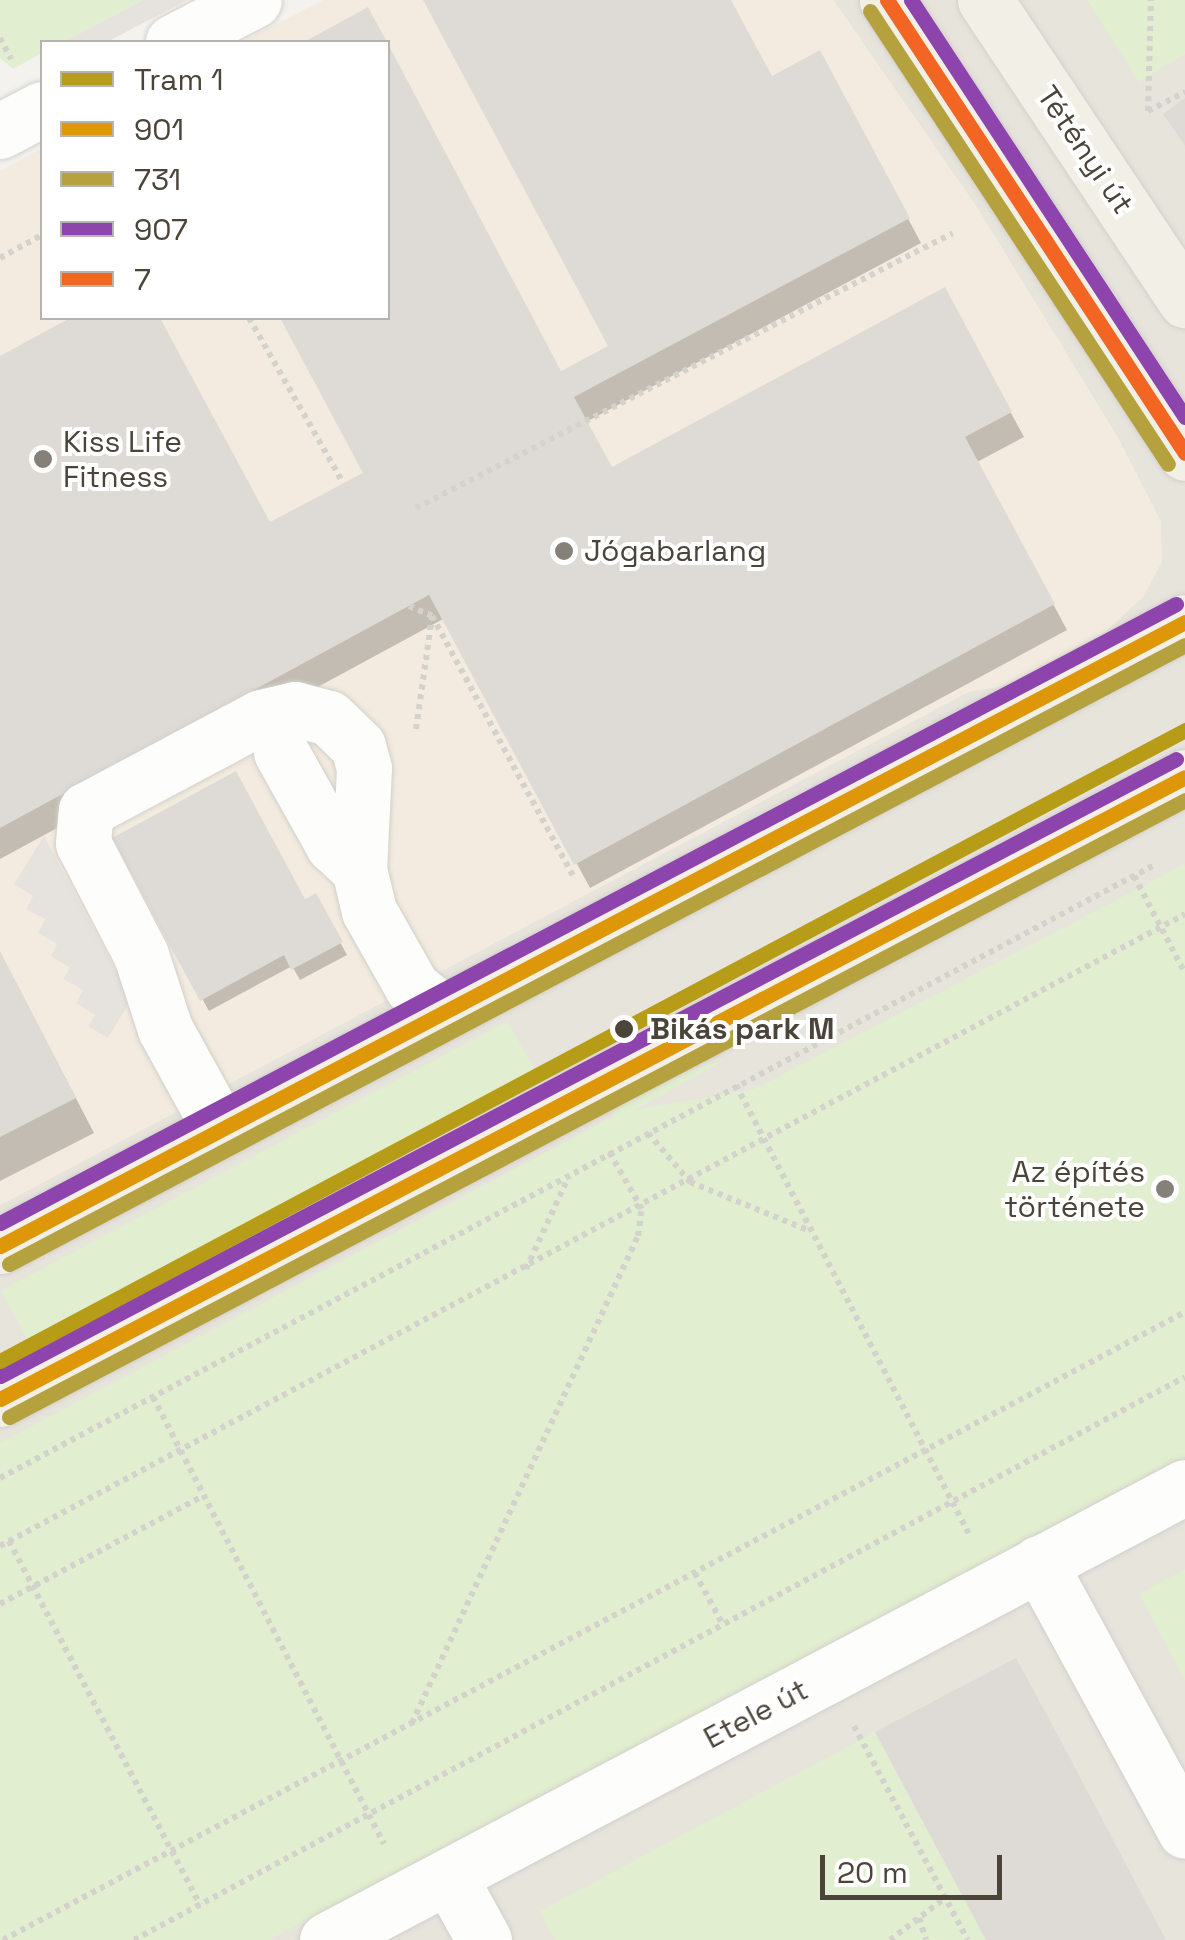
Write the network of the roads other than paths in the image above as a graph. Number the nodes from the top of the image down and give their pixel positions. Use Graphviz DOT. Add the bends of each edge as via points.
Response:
graph roads {
  1 [pos="254,0"];
  2 [pos="887,0"];
  3 [pos="985,0"];
  4 [pos="176,40"];
  5 [pos="40,110"];
  6 [pos="0,131"];
  7 [pos="1185,300"];
  8 [pos="1185,453"];
  9 [pos="1185,622"];
  10 [pos="281,752"];
  11 [pos="1185,776"];
  12 [pos="359,869"];
  13 [pos="441,1012"];
  14 [pos="220,1129"];
  15 [pos="0,1246"];
  16 [pos="0,1399"];
  17 [pos="1185,1487"];
  18 [pos="1018,1574"];
  19 [pos="1185,1831"];
  20 [pos="431,1888"];
  21 [pos="328,1940"];
  22 [pos="484,1940"];
  1 -- 4 [label="street"];
  2 -- 8 [label="main road"];
  3 -- 7 [label="main road, Tétényi út"];
  5 -- 6 [label="street"];
  9 -- 13 [label="main road"];
  10 -- 12 [label="street" via="333,844"];
  11 -- 16 [label="main road"];
  12 -- 13 [label="street" via="369,911 396,964"];
  12 -- 14 [label="street" via="364,768 344,730 314,711 261,717 86,810 83,843 141,956 165,1029"];
  13 -- 14 [label="main road"];
  14 -- 15 [label="main road"];
  17 -- 18 [label="street, Etele út"];
  18 -- 19 [label="street"];
  18 -- 20 [label="street, Etele út"];
  20 -- 21 [label="street, Etele út"];
  20 -- 22 [label="street"];
}
